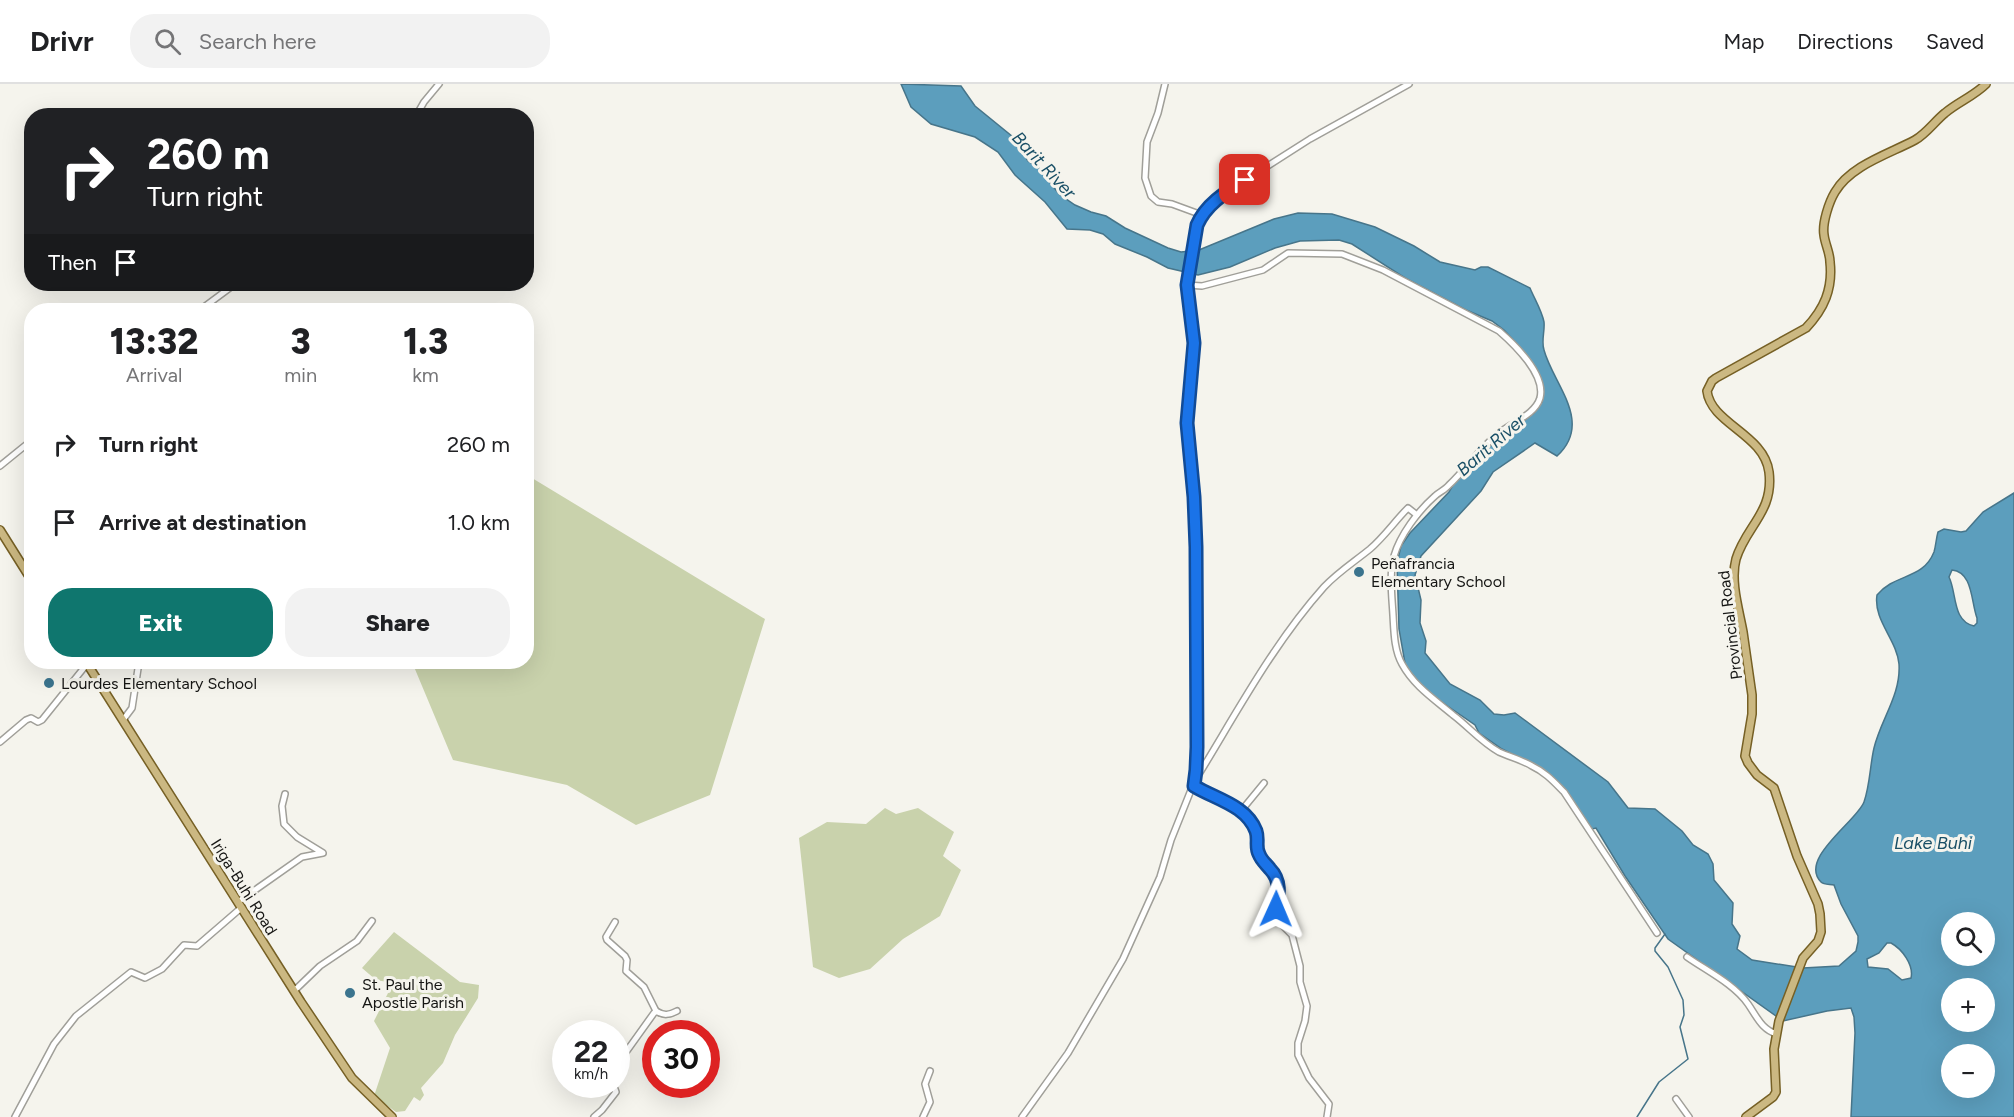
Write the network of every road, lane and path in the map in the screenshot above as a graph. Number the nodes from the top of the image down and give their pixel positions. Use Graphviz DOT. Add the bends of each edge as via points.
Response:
graph roads {
  1 [pos="439,84"];
  2 [pos="1165,84"];
  3 [pos="1409,84"];
  4 [pos="1986,84"];
  5 [pos="421,108"];
  6 [pos="1202,215"];
  7 [pos="1187,285"];
  8 [pos="226,291"];
  9 [pos="209,303"];
  10 [pos="24,446"];
  11 [pos="0,466"];
  12 [pos="1417,515"];
  13 [pos="0,530"];
  14 [pos="24,568"];
  15 [pos="81,669"];
  16 [pos="90,669"];
  17 [pos="138,669"];
  18 [pos="123,720"];
  19 [pos="0,742"];
  20 [pos="1194,783"];
  21 [pos="1264,783"];
  22 [pos="285,794"];
  23 [pos="1241,811"];
  24 [pos="240,905"];
  25 [pos="372,921"];
  26 [pos="615,922"];
  27 [pos="1657,933"];
  28 [pos="1687,957"];
  29 [pos="294,991"];
  30 [pos="656,1011"];
  31 [pos="677,1011"];
  32 [pos="1777,1034"];
  33 [pos="630,1045"];
  34 [pos="930,1071"];
  35 [pos="612,1098"];
  36 [pos="1676,1099"];
  37 [pos="15,1117"];
  38 [pos="392,1117"];
  39 [pos="594,1117"];
  40 [pos="923,1117"];
  41 [pos="1022,1117"];
  42 [pos="1327,1117"];
  43 [pos="1689,1117"];
  44 [pos="1746,1117"];
  1 -- 5 [label="street"];
  2 -- 6 [label="street" via="1147,142 1145,178 1151,196 1158,202"];
  3 -- 6 [label="street" via="1310,139 1220,197"];
  4 -- 32 [label="main road, Provincial Road" via="1946,112 1916,140 1876,159 1843,181 1835,192 1826,222 1830,287 1818,315 1806,328 1708,386 1712,407 1753,441 1769,468 1767,505 1741,547 1734,571 1752,695 1745,750 1752,769 1774,788 1818,904 1821,923 1820,938 1803,958"];
  6 -- 7 [label="street"];
  7 -- 12 [label="street" via="1202,286 1263,270 1288,253 1342,254 1383,270 1499,331 1515,345 1538,378 1539,401 1530,412 1498,433"];
  7 -- 20 [label="street" via="1194,343 1187,423 1196,547"];
  8 -- 9 [label="street"];
  10 -- 11 [label="street"];
  12 -- 20 [label="street" via="1408,508 1370,549 1325,586 1299,617"];
  12 -- 27 [label="street" via="1394,557 1394,631 1400,662 1412,680 1471,732 1501,752 1535,767 1557,784"];
  13 -- 14 [label="main road"];
  15 -- 19 [label="street" via="42,720 26,720"];
  16 -- 18 [label="main road, Iriga-Buhi Road"];
  17 -- 18 [label="street" via="132,708"];
  18 -- 24 [label="main road, Iriga-Buhi Road"];
  20 -- 23 [label="street"];
  20 -- 41 [label="street" via="1160,877 1123,960 1068,1053"];
  21 -- 23 [label="street"];
  22 -- 24 [label="street" via="284,824 323,853 302,857"];
  23 -- 42 [label="street" via="1256,832 1259,856 1277,881 1276,916 1292,934 1306,1006 1298,1055 1309,1078 1329,1104"];
  24 -- 29 [label="main road, Iriga-Buhi Road"];
  24 -- 37 [label="street" via="196,946 184,945 162,969 146,978 131,972 76,1016 54,1044"];
  25 -- 29 [label="street" via="357,941 320,966"];
  26 -- 30 [label="street" via="607,940 625,956 626,971 644,987"];
  28 -- 32 [label="street" via="1727,984 1768,1032"];
  29 -- 38 [label="main road, Iriga-Buhi Road" via="352,1078"];
  30 -- 31 [label="street" via="661,1015"];
  30 -- 33 [label="street"];
  32 -- 44 [label="main road, Provincial Road" via="1776,1092"];
  34 -- 40 [label="street" via="925,1084 930,1102"];
  35 -- 39 [label="street"];
  36 -- 43 [label="street"];
}
